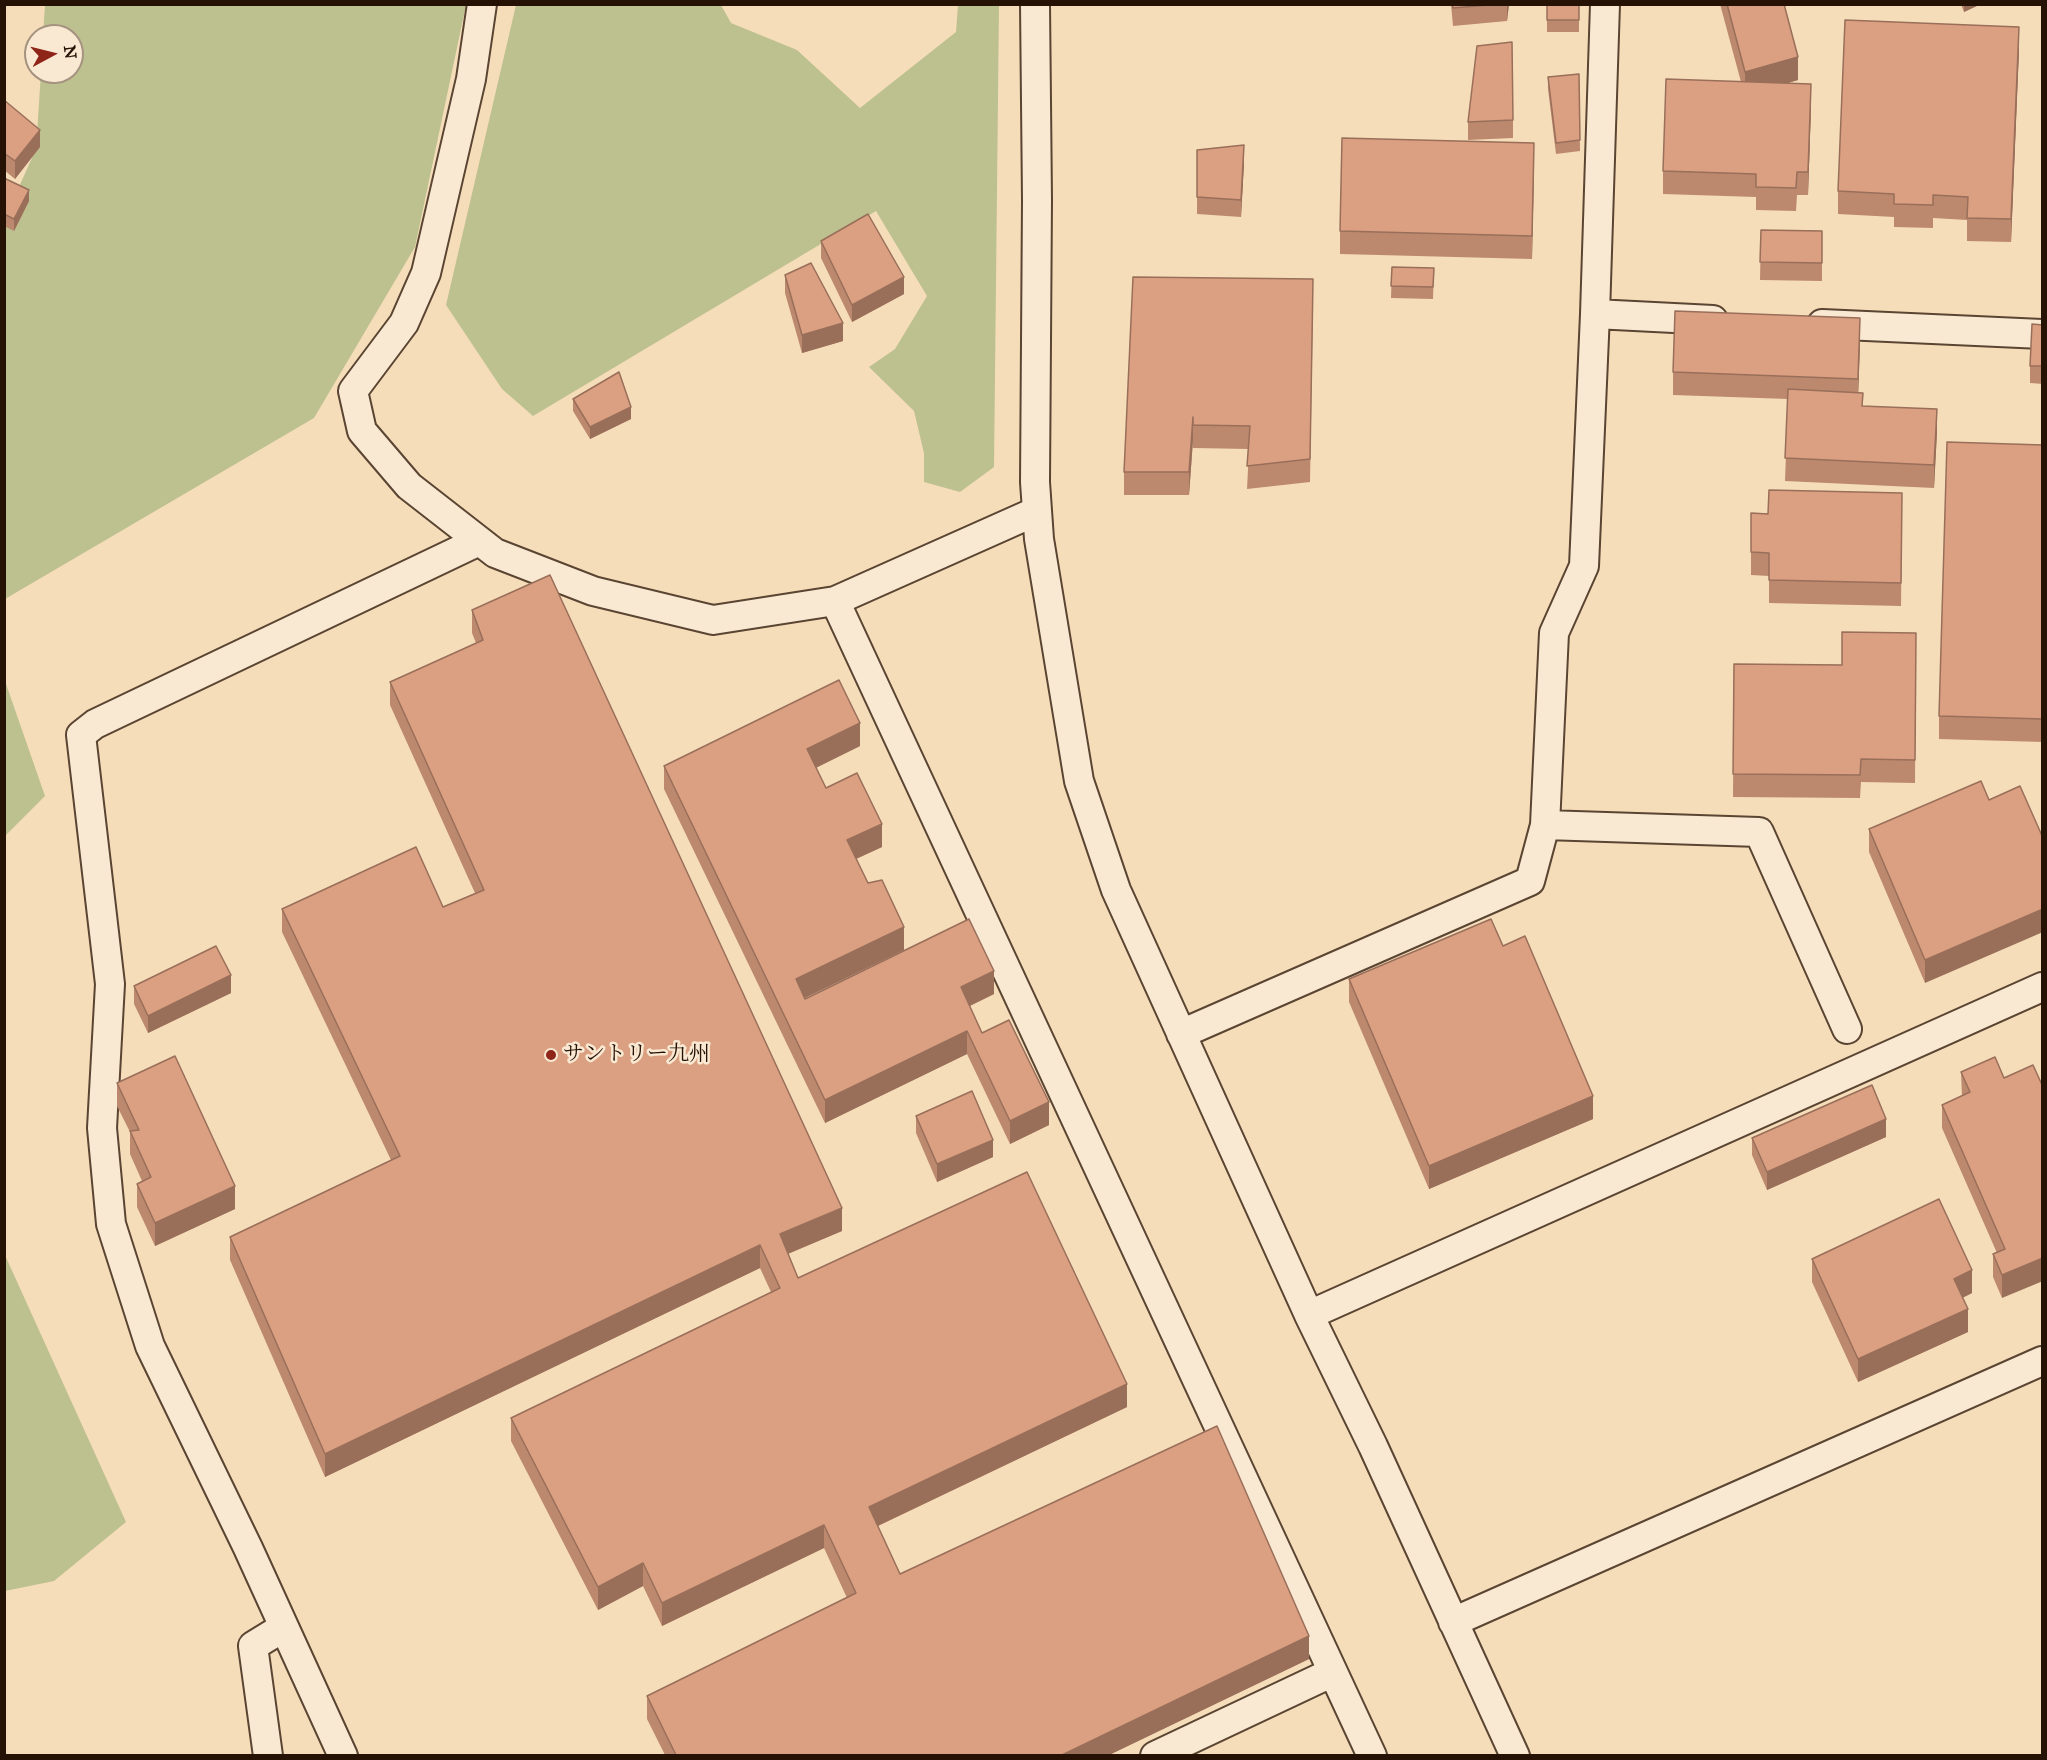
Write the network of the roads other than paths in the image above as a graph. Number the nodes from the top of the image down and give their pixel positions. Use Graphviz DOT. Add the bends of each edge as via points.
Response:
graph roads {
  1 [pos="482,4"];
  2 [pos="1035,4"];
  3 [pos="1605,4"];
  4 [pos="1596,314"];
  5 [pos="1737,321"];
  6 [pos="1796,323"];
  7 [pos="2043,334"];
  8 [pos="1037,511"];
  9 [pos="479,541"];
  10 [pos="835,601"];
  11 [pos="1545,825"];
  12 [pos="2043,987"];
  13 [pos="1847,1029"];
  14 [pos="1181,1034"];
  15 [pos="1309,1315"];
  16 [pos="2043,1361"];
  17 [pos="1453,1622"];
  18 [pos="284,1627"];
  19 [pos="1333,1672"];
  20 [pos="268,1755"];
  21 [pos="343,1755"];
  22 [pos="1155,1755"];
  23 [pos="1372,1755"];
  24 [pos="1515,1755"];
  1 -- 9 [label="street" via="471,79 426,273 404,323 353,391 362,431 409,486"];
  2 -- 8 [label="street"];
  3 -- 4 [label="street"];
  4 -- 5 [label="street"];
  4 -- 11 [label="street" via="1584,566 1554,633"];
  6 -- 7 [label="street"];
  8 -- 10 [label="street"];
  8 -- 14 [label="street" via="1079,781 1116,890"];
  9 -- 10 [label="street" via="495,553 593,591 713,620"];
  9 -- 18 [label="street" via="95,724 81,735 110,984 102,1128 111,1224 150,1346"];
  10 -- 19 [label="street"];
  11 -- 13 [label="street" via="1760,832"];
  11 -- 14 [label="street" via="1530,881"];
  12 -- 15 [label="street"];
  14 -- 15 [label="street"];
  15 -- 17 [label="street"];
  16 -- 17 [label="street"];
  17 -- 24 [label="street"];
  18 -- 20 [label="street" via="253,1646"];
  18 -- 21 [label="street"];
  19 -- 22 [label="street"];
  19 -- 23 [label="street"];
}
